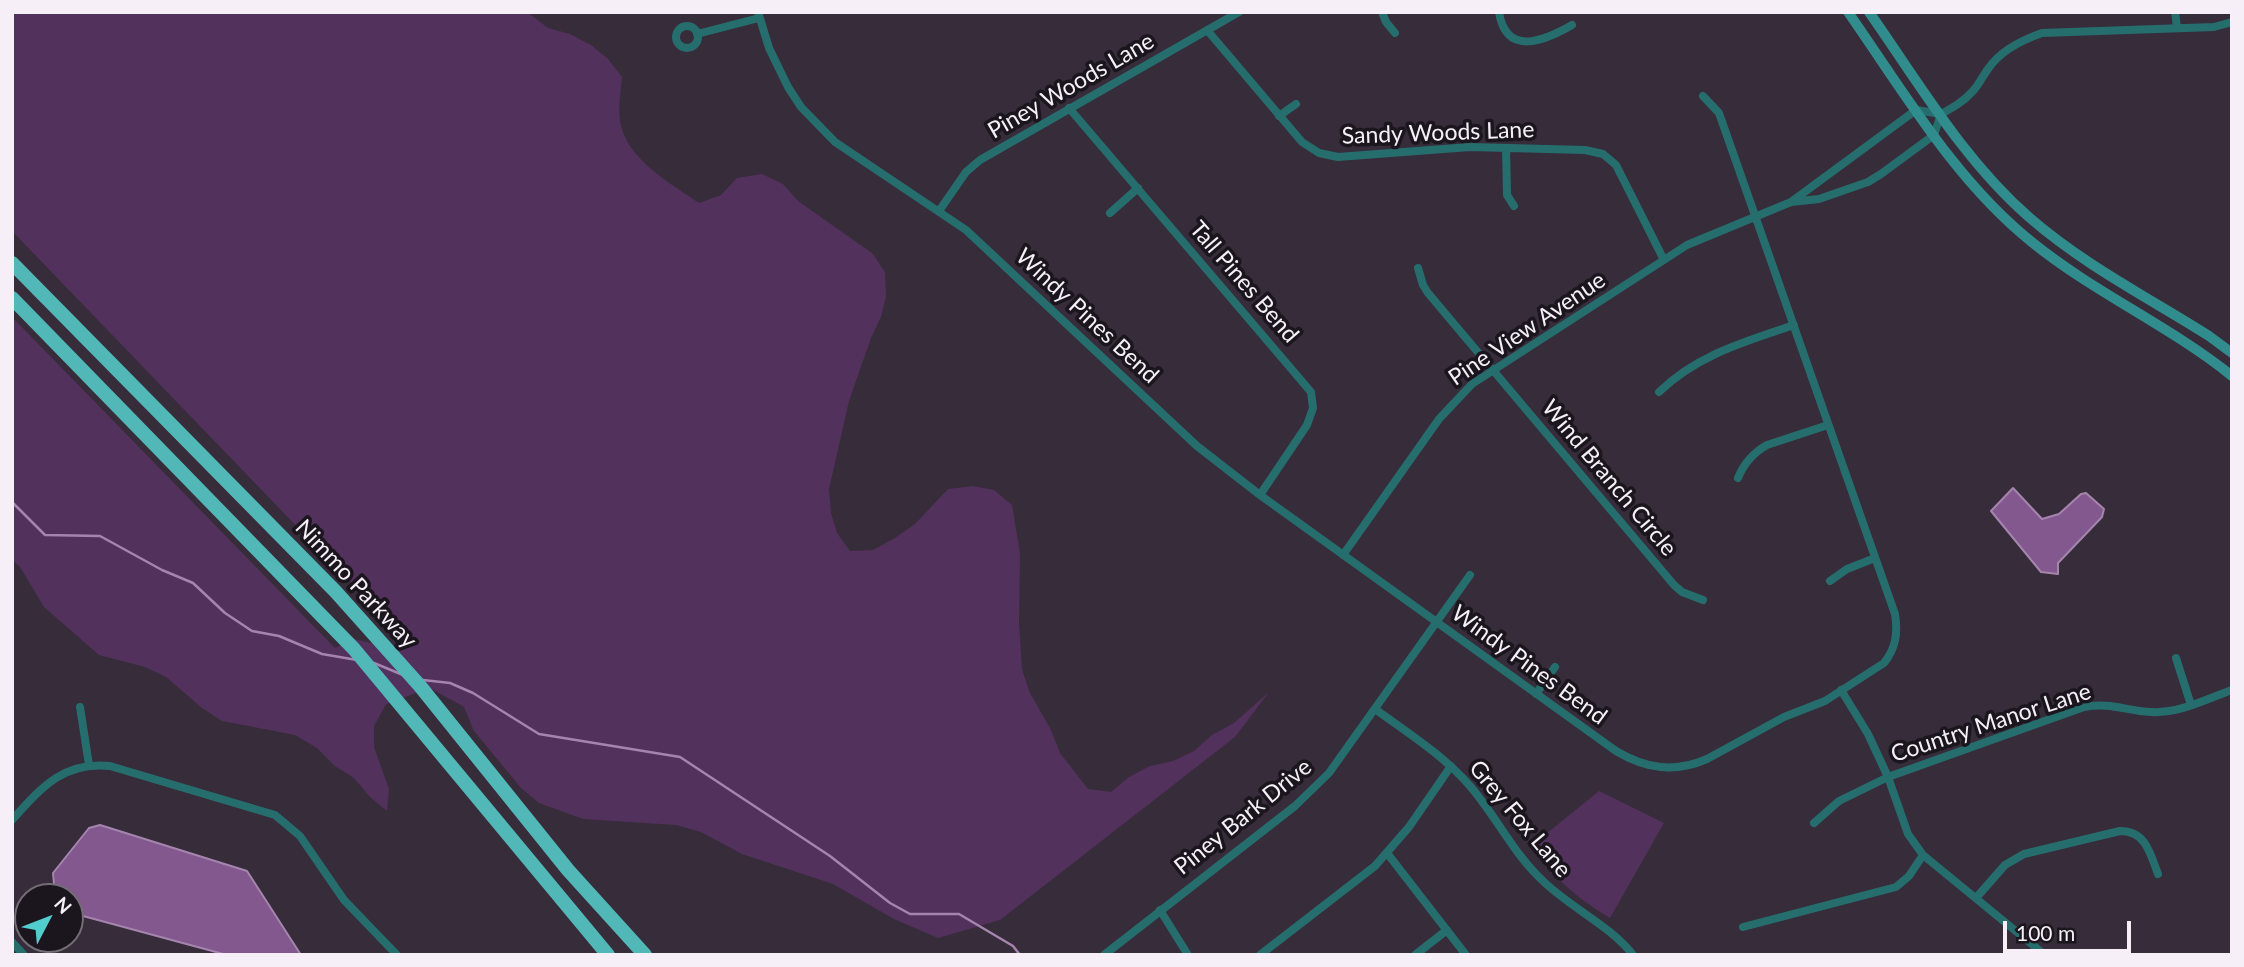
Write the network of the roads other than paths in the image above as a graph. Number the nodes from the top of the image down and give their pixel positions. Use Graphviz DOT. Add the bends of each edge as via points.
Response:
graph roads {
  1 [pos="1239,12"];
  2 [pos="1382,12"];
  3 [pos="1499,12"];
  4 [pos="1848,12"];
  5 [pos="1869,12"];
  6 [pos="2175,12"];
  7 [pos="759,15"];
  8 [pos="2232,22"];
  9 [pos="1572,25"];
  10 [pos="2177,27"];
  11 [pos="1207,30"];
  12 [pos="1395,33"];
  13 [pos="697,34"];
  14 [pos="1703,96"];
  15 [pos="1296,104"];
  16 [pos="1069,108"];
  17 [pos="1916,110"];
  18 [pos="1941,114"];
  19 [pos="1279,116"];
  20 [pos="1934,135"];
  21 [pos="1506,148"];
  22 [pos="1138,188"];
  23 [pos="1790,202"];
  24 [pos="1514,206"];
  25 [pos="939,211"];
  26 [pos="1110,213"];
  27 [pos="1756,216"];
  28 [pos="1664,260"];
  29 [pos="12,262"];
  30 [pos="1418,268"];
  31 [pos="12,298"];
  32 [pos="1794,325"];
  33 [pos="2232,353"];
  34 [pos="1492,370"];
  35 [pos="2232,376"];
  36 [pos="1659,392"];
  37 [pos="1828,425"];
  38 [pos="1738,478"];
  39 [pos="1259,495"];
  40 [pos="1343,555"];
  41 [pos="1875,558"];
  42 [pos="1470,575"];
  43 [pos="1830,581"];
  44 [pos="1703,600"];
  45 [pos="1436,622"];
  46 [pos="2176,658"];
  47 [pos="1555,667"];
  48 [pos="1841,690"];
  49 [pos="2232,690"];
  50 [pos="1536,694"];
  51 [pos="2191,705"];
  52 [pos="80,707"];
  53 [pos="1375,709"];
  54 [pos="89,765"];
  55 [pos="1451,766"];
  56 [pos="1888,777"];
  57 [pos="12,820"];
  58 [pos="1814,823"];
  59 [pos="1387,853"];
  60 [pos="1923,855"];
  61 [pos="2158,874"];
  62 [pos="1976,898"];
  63 [pos="1160,910"];
  64 [pos="1743,927"];
  65 [pos="1447,930"];
  66 [pos="12,942"];
  67 [pos="24,955"];
  68 [pos="397,955"];
  69 [pos="608,955"];
  70 [pos="645,955"];
  71 [pos="1104,955"];
  72 [pos="1188,955"];
  73 [pos="1260,955"];
  74 [pos="1415,955"];
  75 [pos="1466,955"];
  76 [pos="1633,955"];
  77 [pos="2045,955"];
  1 -- 11 [label="street, Piney Woods Lane"];
  2 -- 12 [label="street"];
  3 -- 9 [label="street" via="1507,33 1522,42 1550,38"];
  4 -- 17 [label="main road"];
  5 -- 18 [label="main road"];
  6 -- 10 [label="street"];
  7 -- 13 [label="street"];
  7 -- 25 [label="street, Windy Pines Bend" via="778,69 816,124 856,157"];
  8 -- 10 [label="street"];
  10 -- 18 [label="street" via="2034,36 1999,58 1974,91"];
  11 -- 16 [label="street, Piney Woods Lane"];
  11 -- 19 [label="street, Sandy Woods Lane"];
  14 -- 27 [label="street, Windy Pines Bend" via="1719,113"];
  15 -- 19 [label="street"];
  16 -- 22 [label="street, Tall Pines Bend"];
  16 -- 25 [label="street, Piney Woods Lane" via="973,165"];
  17 -- 18 [label="street"];
  17 -- 20 [label="main road"];
  17 -- 23 [label="street, Pine View Avenue"];
  18 -- 20 [label="street"];
  18 -- 33 [label="main road" via="1989,177 2030,218"];
  19 -- 21 [label="street, Sandy Woods Lane" via="1302,142 1329,156"];
  20 -- 23 [label="street, Pine View Avenue" via="1868,182 1819,199"];
  20 -- 35 [label="main road" via="1983,198 2032,243"];
  21 -- 24 [label="street" via="1507,195"];
  21 -- 28 [label="street, Sandy Woods Lane" via="1595,151 1610,159"];
  22 -- 26 [label="street"];
  22 -- 39 [label="street, Tall Pines Bend" via="1311,392 1313,408 1307,425"];
  23 -- 27 [label="street, Pine View Avenue"];
  25 -- 39 [label="street, Windy Pines Bend" via="978,241 1197,446"];
  27 -- 28 [label="street, Pine View Avenue" via="1705,236"];
  27 -- 32 [label="street, Windy Pines Bend"];
  28 -- 34 [label="street, Pine View Avenue"];
  29 -- 70 [label="highway, Nimmo Parkway" via="336,592 420,686 568,870"];
  30 -- 34 [label="street, Wind Branch Circle" via="1428,293"];
  31 -- 69 [label="highway, Nimmo Parkway" via="386,684"];
  32 -- 36 [label="street" via="1706,356"];
  32 -- 37 [label="street, Windy Pines Bend"];
  34 -- 40 [label="street, Pine View Avenue" via="1439,419"];
  34 -- 44 [label="street, Wind Branch Circle" via="1674,585"];
  37 -- 38 [label="street" via="1767,445 1750,457"];
  37 -- 41 [label="street, Windy Pines Bend"];
  39 -- 40 [label="street, Windy Pines Bend"];
  40 -- 45 [label="street, Windy Pines Bend"];
  41 -- 43 [label="street"];
  41 -- 48 [label="street, Windy Pines Bend" via="1895,614 1895,644 1884,663"];
  42 -- 45 [label="street, Piney Bark Drive"];
  45 -- 50 [label="street, Windy Pines Bend"];
  45 -- 53 [label="street, Piney Bark Drive"];
  46 -- 51 [label="street"];
  47 -- 50 [label="street"];
  48 -- 50 [label="street, Windy Pines Bend" via="1707,759 1670,768 1628,759"];
  48 -- 56 [label="street"];
  49 -- 51 [label="street, Country Manor Lane"];
  51 -- 56 [label="street, Country Manor Lane" via="2152,712 2110,705 2084,708"];
  52 -- 54 [label="street"];
  53 -- 55 [label="street, Grey Fox Lane"];
  53 -- 63 [label="street, Piney Bark Drive" via="1329,773 1295,806"];
  54 -- 57 [label="street" via="57,776"];
  54 -- 68 [label="street" via="110,766 275,815 300,835 344,900"];
  55 -- 59 [label="street"];
  55 -- 76 [label="street, Grey Fox Lane" via="1534,873 1614,934"];
  56 -- 58 [label="street, Country Manor Lane" via="1839,801"];
  56 -- 60 [label="street" via="1908,834"];
  59 -- 65 [label="street"];
  59 -- 73 [label="street"];
  60 -- 62 [label="street"];
  60 -- 64 [label="street" via="1896,887"];
  61 -- 62 [label="street" via="2145,841 2120,831 2024,854 2005,865"];
  62 -- 77 [label="street"];
  63 -- 71 [label="street, Piney Bark Drive"];
  63 -- 72 [label="street"];
  65 -- 74 [label="street"];
  65 -- 75 [label="street"];
  66 -- 67 [label="street"];
}
